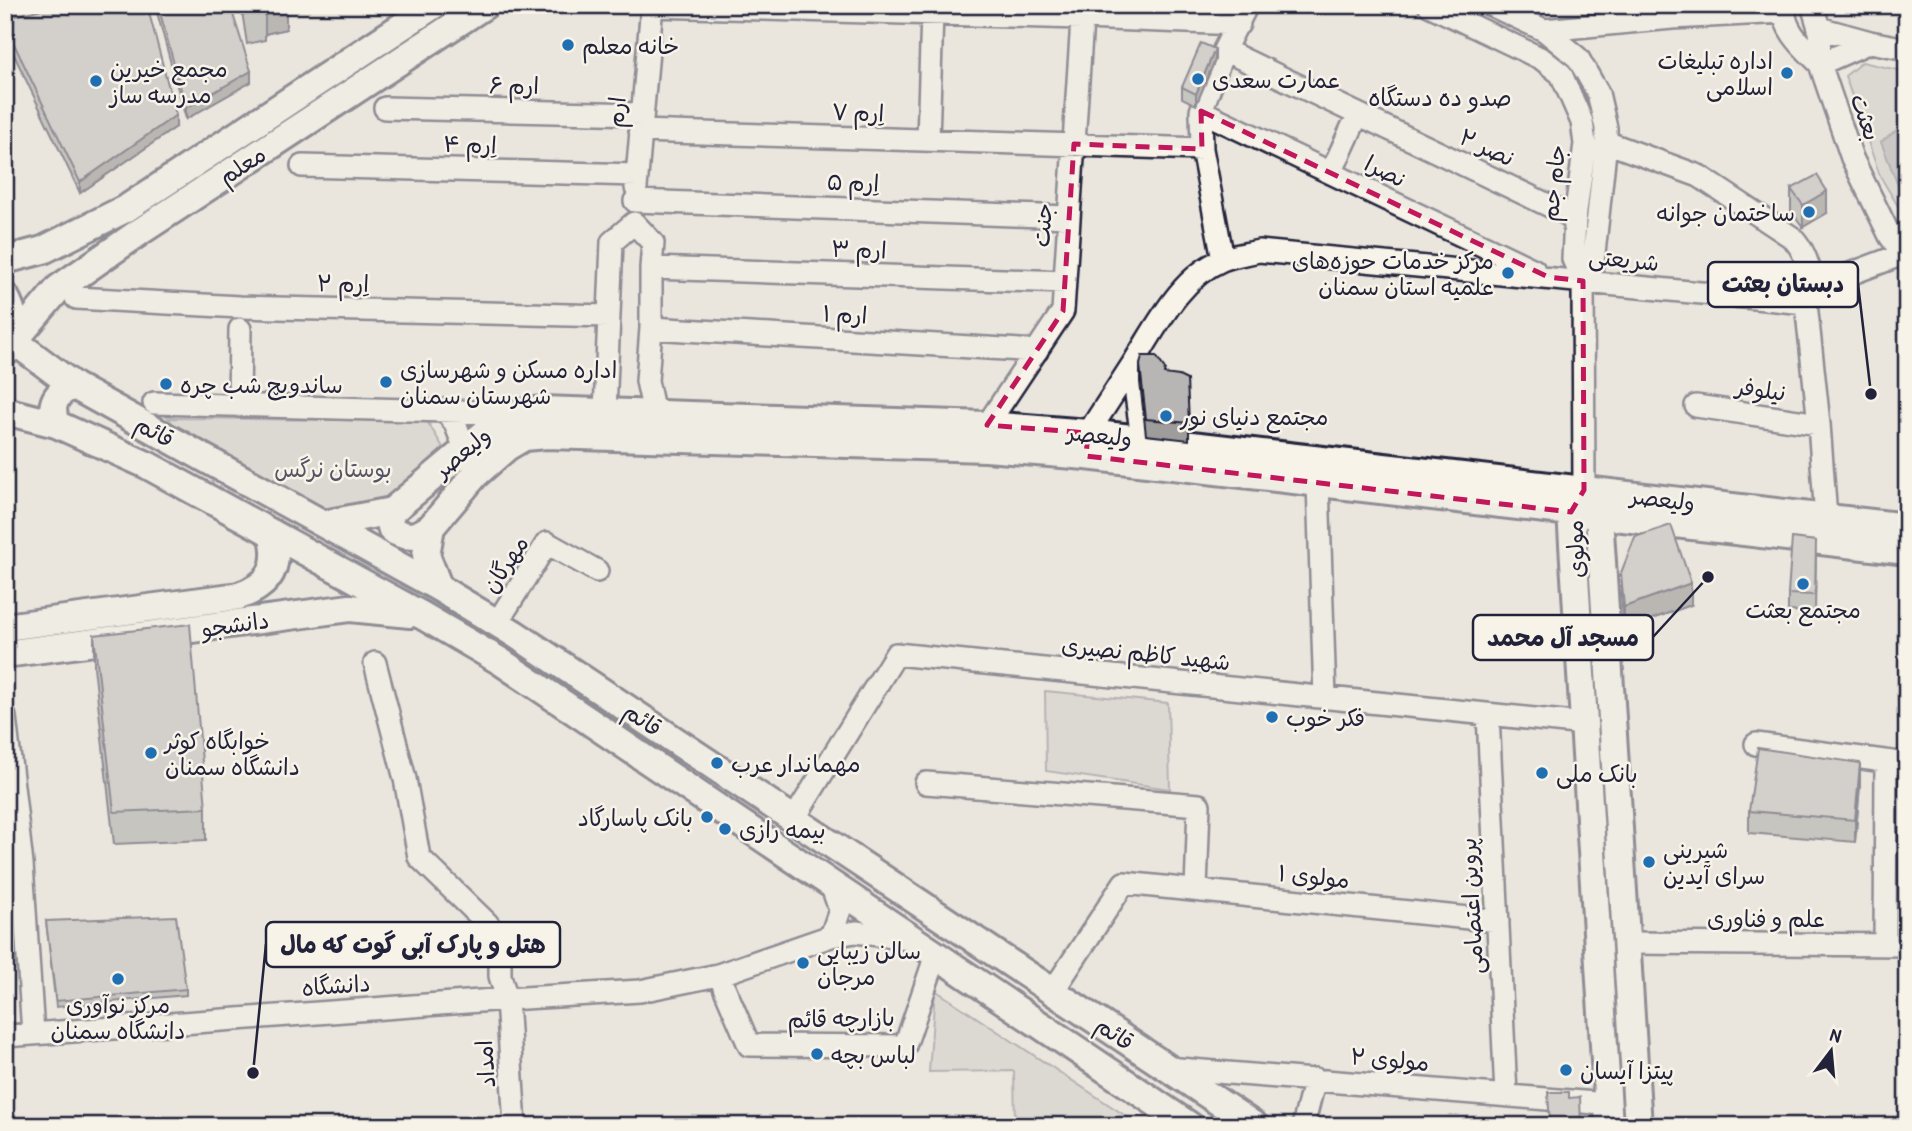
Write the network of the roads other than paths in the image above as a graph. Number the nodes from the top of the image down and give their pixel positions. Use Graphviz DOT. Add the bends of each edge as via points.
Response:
graph roads {
  1 [pos="434,5"];
  2 [pos="485,5"];
  3 [pos="652,5"];
  4 [pos="1429,5"];
  5 [pos="1491,5"];
  6 [pos="1812,5"];
  7 [pos="1785,9"];
  8 [pos="1082,11"];
  9 [pos="932,13"];
  10 [pos="1243,15"];
  11 [pos="1819,29"];
  12 [pos="1544,30"];
  13 [pos="1870,42"];
  14 [pos="1907,49"];
  15 [pos="1224,50"];
  16 [pos="1820,64"];
  17 [pos="385,108"];
  18 [pos="1200,111"];
  19 [pos="1358,114"];
  20 [pos="641,123"];
  21 [pos="928,140"];
  22 [pos="1606,142"];
  23 [pos="1074,144"];
  24 [pos="1202,149"];
  25 [pos="302,166"];
  26 [pos="1331,173"];
  27 [pos="637,175"];
  28 [pos="635,201"];
  29 [pos="1069,217"];
  30 [pos="1575,218"];
  31 [pos="634,223"];
  32 [pos="1905,257"];
  33 [pos="1223,259"];
  34 [pos="5,260"];
  35 [pos="651,268"];
  36 [pos="1548,277"];
  37 [pos="1583,281"];
  38 [pos="1065,282"];
  39 [pos="1810,295"];
  40 [pos="5,296"];
  41 [pos="76,298"];
  42 [pos="608,316"];
  43 [pos="240,328"];
  44 [pos="651,328"];
  45 [pos="9,348"];
  46 [pos="1037,351"];
  47 [pos="1132,365"];
  48 [pos="74,386"];
  49 [pos="154,403"];
  50 [pos="239,406"];
  51 [pos="1696,406"];
  52 [pos="444,410"];
  53 [pos="5,411"];
  54 [pos="605,412"];
  55 [pos="519,413"];
  56 [pos="654,414"];
  57 [pos="56,424"];
  58 [pos="1819,424"];
  59 [pos="987,425"];
  60 [pos="1087,444"];
  61 [pos="465,450"];
  62 [pos="1142,451"];
  63 [pos="1318,483"];
  64 [pos="1578,501"];
  65 [pos="393,511"];
  66 [pos="1599,515"];
  67 [pos="1826,518"];
  68 [pos="324,524"];
  69 [pos="431,527"];
  70 [pos="1907,527"];
  71 [pos="272,533"];
  72 [pos="1907,551"];
  73 [pos="597,571"];
  74 [pos="439,588"];
  75 [pos="423,616"];
  76 [pos="497,623"];
  77 [pos="5,627"];
  78 [pos="5,654"];
  79 [pos="375,663"];
  80 [pos="1325,698"];
  81 [pos="1489,715"];
  82 [pos="5,717"];
  83 [pos="1584,724"];
  84 [pos="1756,744"];
  85 [pos="1896,763"];
  86 [pos="926,782"];
  87 [pos="794,820"];
  88 [pos="14,864"];
  89 [pos="831,884"];
  90 [pos="1196,890"];
  91 [pos="1498,921"];
  92 [pos="831,936"];
  93 [pos="913,939"];
  94 [pos="1626,943"];
  95 [pos="1598,945"];
  96 [pos="1885,945"];
  97 [pos="1907,945"];
  98 [pos="936,955"];
  99 [pos="724,987"];
  100 [pos="1053,991"];
  101 [pos="507,999"];
  102 [pos="33,1034"];
  103 [pos="5,1036"];
  104 [pos="1167,1068"];
  105 [pos="1315,1079"];
  106 [pos="1506,1095"];
  107 [pos="1609,1115"];
  108 [pos="515,1126"];
  109 [pos="1190,1126"];
  110 [pos="1255,1126"];
  111 [pos="1303,1126"];
  112 [pos="1638,1126"];
  1 -- 34 [label="main road, معلم" via="127,208 43,250"];
  2 -- 45 [label="main road, معلم" via="59,288"];
  3 -- 9 [label="street"];
  3 -- 20 [label="street, ارم"];
  4 -- 30 [label="street, جام جم" via="1542,59 1561,74 1582,122 1585,144"];
  5 -- 12 [label="street, جام جم"];
  6 -- 11 [label="street"];
  7 -- 12 [label="street"];
  7 -- 16 [label="street" via="1790,29"];
  8 -- 9 [label="street"];
  8 -- 10 [label="street"];
  8 -- 23 [label="street, جنت"];
  9 -- 21 [label="street"];
  10 -- 15 [label="street"];
  11 -- 13 [label="street"];
  11 -- 16 [label="street"];
  12 -- 22 [label="street, جام جم" via="1578,58 1598,93"];
  13 -- 14 [label="street"];
  13 -- 16 [label="street"];
  15 -- 18 [label="street"];
  15 -- 19 [label="street, نصر ۲"];
  16 -- 32 [label="street, بعثت" via="1852,158"];
  17 -- 20 [label="street, ارم ۶"];
  18 -- 24 [label="street"];
  18 -- 26 [label="street, نصرا"];
  19 -- 26 [label="street"];
  19 -- 30 [label="street, نصر ۲"];
  20 -- 21 [label="street, اِرم ۷"];
  20 -- 27 [label="street, ارم"];
  21 -- 23 [label="street, اِرم ۷"];
  22 -- 37 [label="street, جام جم" via="1593,262"];
  22 -- 39 [label="street" via="1699,176 1793,239 1805,256"];
  23 -- 24 [label="street, اِرم ۷"];
  23 -- 29 [label="street, جنت"];
  24 -- 33 [label="street"];
  25 -- 27 [label="street, اِرم ۴"];
  26 -- 36 [label="street, نصرا"];
  27 -- 28 [label="street, ارم"];
  28 -- 29 [label="street, اِرم ۵"];
  28 -- 31 [label="street, ارم"];
  29 -- 38 [label="street, جنت"];
  30 -- 37 [label="street, جام جم" via="1573,259"];
  31 -- 35 [label="street" via="653,243"];
  31 -- 42 [label="street" via="612,242"];
  32 -- 39 [label="street"];
  33 -- 36 [label="street, شریعتی" via="1259,251"];
  33 -- 47 [label="street, شریعتی" via="1198,273 1176,297"];
  35 -- 38 [label="street, ارم ۳"];
  35 -- 44 [label="street"];
  36 -- 37 [label="street, شریعتی"];
  37 -- 39 [label="street, شریعتی"];
  37 -- 64 [label="street, جام جم"];
  38 -- 46 [label="street, جنت" via="1063,312"];
  39 -- 58 [label="street"];
  40 -- 45 [label="main road" via="14,323"];
  41 -- 42 [label="street, اِرم ۲"];
  42 -- 54 [label="street"];
  43 -- 50 [label="street"];
  44 -- 46 [label="street, ارم ۱"];
  44 -- 56 [label="street" via="647,381"];
  45 -- 48 [label="main road, قائم"];
  46 -- 59 [label="street, جنت"];
  47 -- 60 [label="street, شریعتی"];
  47 -- 62 [label="street"];
  48 -- 57 [label="main road" via="65,389 53,404"];
  48 -- 68 [label="main road, قائم"];
  49 -- 50 [label="street"];
  50 -- 52 [label="street"];
  51 -- 58 [label="street, نیلوفر"];
  52 -- 55 [label="street"];
  52 -- 61 [label="street" via="455,423"];
  53 -- 57 [label="main road, قائم"];
  54 -- 55 [label="main road, ولیعصر"];
  54 -- 56 [label="main road, ولیعصر"];
  55 -- 61 [label="main road, ولیعصر" via="497,423"];
  56 -- 59 [label="main road, ولیعصر"];
  57 -- 71 [label="main road, قائم" via="147,465"];
  58 -- 67 [label="street"];
  59 -- 60 [label="main road, ولیعصر"];
  60 -- 62 [label="main road, ولیعصر"];
  60 -- 69 [label="main road, ولیعصر" via="986,448 524,437 475,475"];
  61 -- 65 [label="main road, ولیعصر"];
  62 -- 63 [label="main road, ولیعصر"];
  62 -- 64 [label="main road, ولیعصر"];
  63 -- 64 [label="main road, ولیعصر"];
  63 -- 80 [label="street"];
  64 -- 66 [label="main road, ولیعصر"];
  64 -- 67 [label="main road, ولیعصر"];
  64 -- 83 [label="main road, مولوی"];
  65 -- 68 [label="main road, ولیعصر"];
  65 -- 69 [label="main road" via="388,520 392,530 401,535 415,536"];
  66 -- 72 [label="main road, ولیعصر"];
  66 -- 94 [label="main road, مولوی"];
  67 -- 70 [label="main road, ولیعصر"];
  68 -- 74 [label="main road, قائم"];
  69 -- 74 [label="main road" via="426,555"];
  71 -- 75 [label="main road, قائم"];
  71 -- 77 [label="main road, دانشجو" via="275,565 255,591"];
  73 -- 76 [label="street, مهرگان" via="547,543"];
  74 -- 76 [label="main road, قائم"];
  75 -- 78 [label="main road, دانشجو" via="350,608"];
  75 -- 89 [label="main road, قائم" via="500,661"];
  76 -- 87 [label="main road, قائم"];
  79 -- 101 [label="street, امداد" via="405,779 419,857 487,923 500,942 500,976"];
  80 -- 81 [label="street, شهید کاظم نصیری"];
  80 -- 87 [label="street, شهید کاظم نصیری" via="896,654"];
  81 -- 83 [label="street, شهید کاظم نصیری"];
  81 -- 91 [label="street, پروین اعتصامی"];
  82 -- 88 [label="street"];
  83 -- 95 [label="main road, مولوی"];
  84 -- 85 [label="street"];
  85 -- 96 [label="street"];
  86 -- 90 [label="street" via="1199,804"];
  87 -- 100 [label="main road, قائم"];
  88 -- 102 [label="street"];
  89 -- 92 [label="street" via="840,910"];
  89 -- 93 [label="main road, قائم"];
  90 -- 91 [label="street, مولوی ۱"];
  90 -- 100 [label="street, مولوی ۱" via="1124,883"];
  91 -- 106 [label="street, پروین اعتصامی"];
  92 -- 93 [label="street, دانشگاه" via="856,932"];
  92 -- 101 [label="street, دانشگاه" via="718,975 640,991"];
  93 -- 98 [label="main road, قائم"];
  94 -- 95 [label="main road"];
  94 -- 96 [label="street, علم و فناوری"];
  94 -- 112 [label="main road, مولوی"];
  95 -- 107 [label="main road, مولوی"];
  96 -- 97 [label="street, علم و فناوری"];
  98 -- 99 [label="street, بازارچه قائم" via="905,1046 749,1045"];
  98 -- 109 [label="main road, قائم"];
  100 -- 104 [label="main road, قائم"];
  101 -- 102 [label="street, دانشگاه"];
  101 -- 108 [label="street, امداد"];
  102 -- 103 [label="street, دانشگاه"];
  104 -- 105 [label="street, مولوی ۲"];
  104 -- 110 [label="main road, قائم"];
  105 -- 106 [label="street, مولوی ۲"];
  105 -- 111 [label="street"];
  106 -- 107 [label="street, مولوی ۲"];
}
